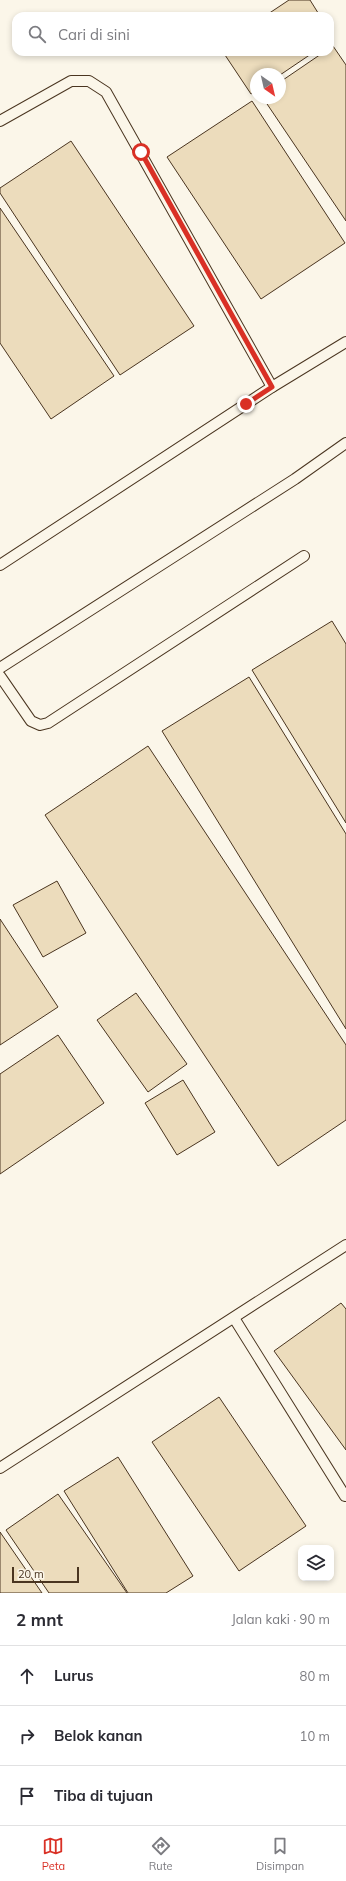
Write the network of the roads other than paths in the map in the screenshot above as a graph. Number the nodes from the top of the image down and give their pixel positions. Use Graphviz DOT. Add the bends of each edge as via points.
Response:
graph roads {
  1 [pos="0,121"];
  2 [pos="346,342"];
  3 [pos="272,387"];
  4 [pos="346,443"];
  5 [pos="304,556"];
  6 [pos="0,565"];
  7 [pos="0,668"];
  8 [pos="0,676"];
  9 [pos="346,1245"];
  10 [pos="234,1318"];
  11 [pos="0,1468"];
  12 [pos="345,1496"];
  1 -- 3 [label="lane" via="71,81 89,81 106,92"];
  2 -- 3 [label="lane"];
  3 -- 6 [label="lane"];
  4 -- 7 [label="lane" via="295,479"];
  5 -- 8 [label="lane" via="48,723 40,725 31,721"];
  9 -- 10 [label="lane"];
  10 -- 11 [label="lane"];
  10 -- 12 [label="lane"];
}
